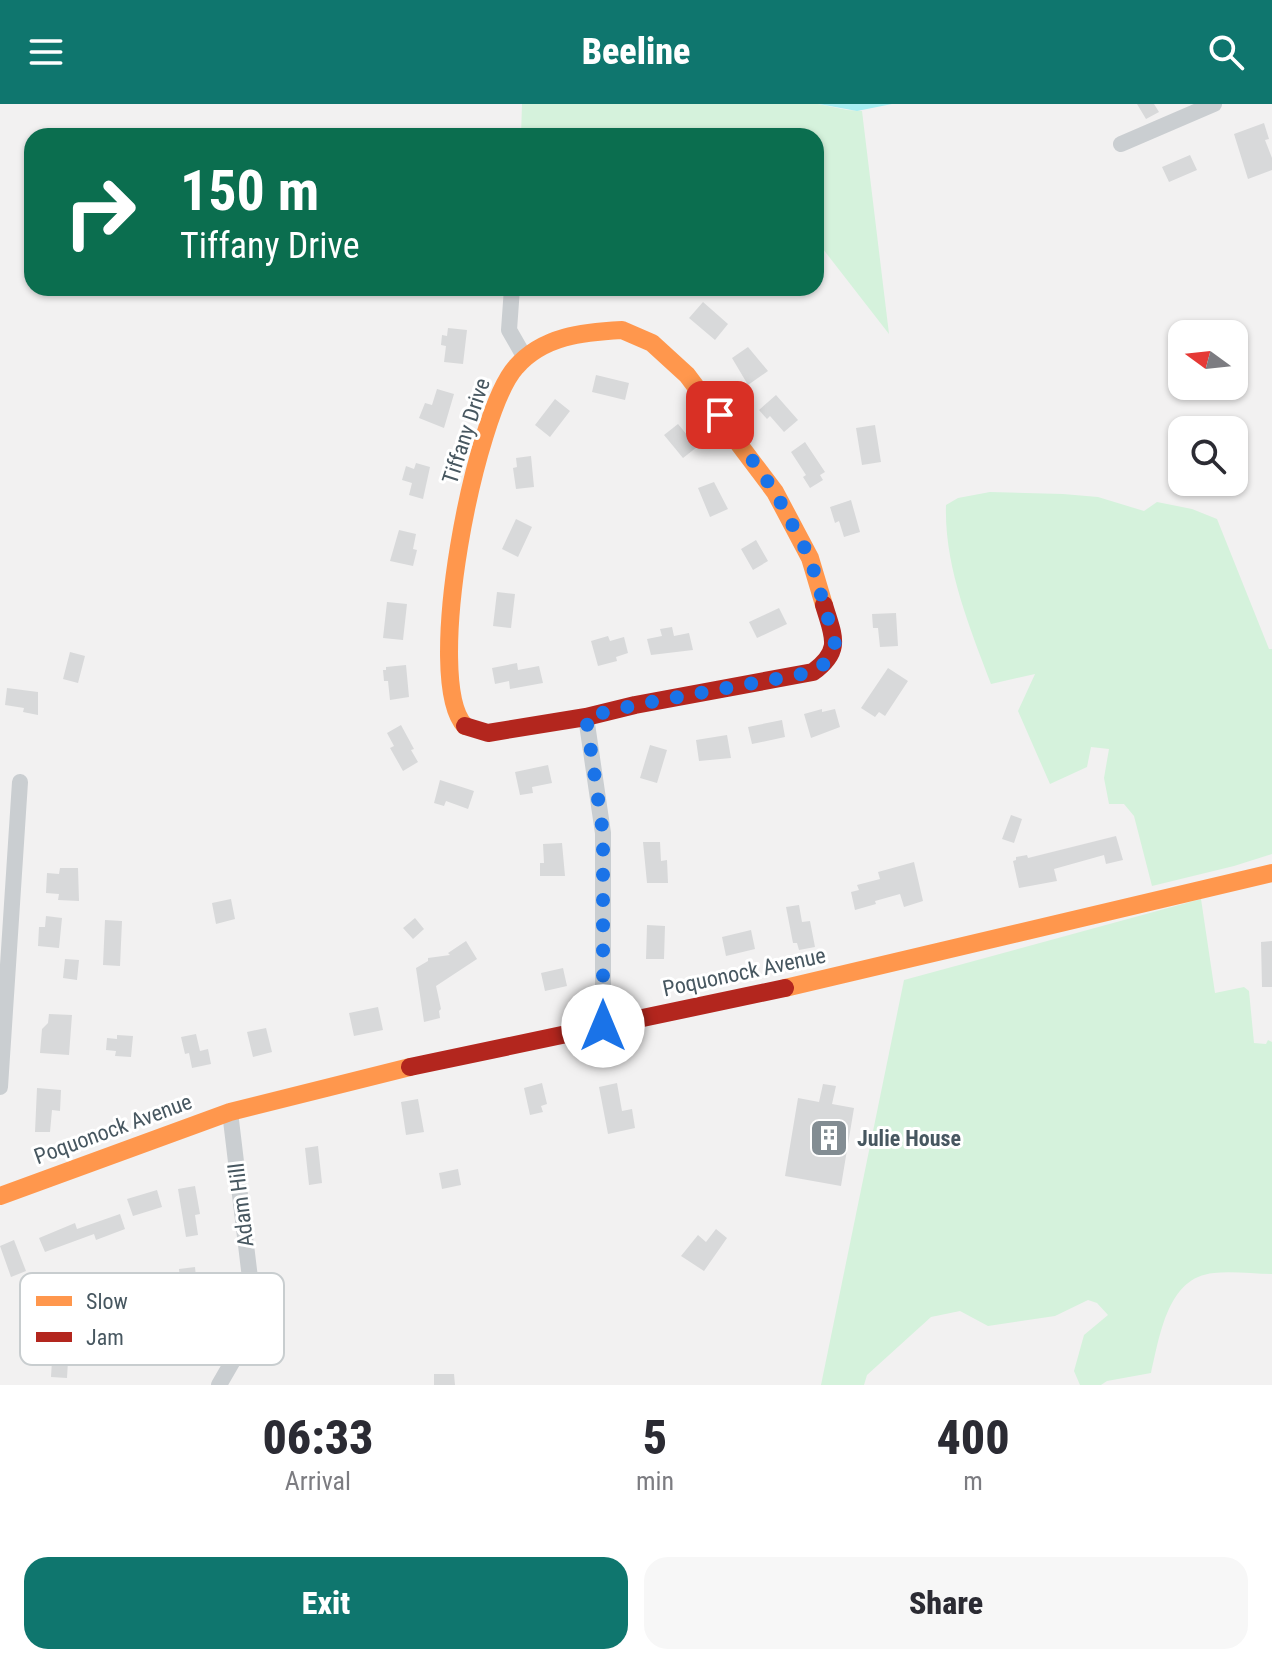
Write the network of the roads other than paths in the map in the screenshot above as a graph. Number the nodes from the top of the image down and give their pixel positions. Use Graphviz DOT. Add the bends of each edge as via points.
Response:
graph roads {
  1 [pos="1214,104"];
  2 [pos="1121,144"];
  3 [pos="511,296"];
  4 [pos="525,358"];
  5 [pos="586,717"];
  6 [pos="20,782"];
  7 [pos="1272,873"];
  8 [pos="603,1026"];
  9 [pos="0,1087"];
  10 [pos="230,1112"];
  11 [pos="0,1196"];
  12 [pos="249,1273"];
  13 [pos="230,1365"];
  14 [pos="219,1385"];
  1 -- 2 [label="street"];
  3 -- 4 [label="street" via="509,330"];
  4 -- 5 [label="main road, Tiffany Drive" via="507,378 497,401 460,535 449,636 454,707 462,723 488,733"];
  4 -- 5 [label="main road, Tiffany Drive" via="568,335 622,330 652,343 687,375 775,492 810,558 835,642 828,661 813,672"];
  5 -- 8 [label="street" via="603,833"];
  6 -- 9 [label="street"];
  7 -- 8 [label="main road, Poquonock Avenue" via="818,981"];
  8 -- 10 [label="main road, Poquonock Avenue"];
  10 -- 11 [label="main road, Poquonock Avenue"];
  10 -- 12 [label="street, Adam Hill"];
  13 -- 14 [label="street, Adam Hill"];
}
